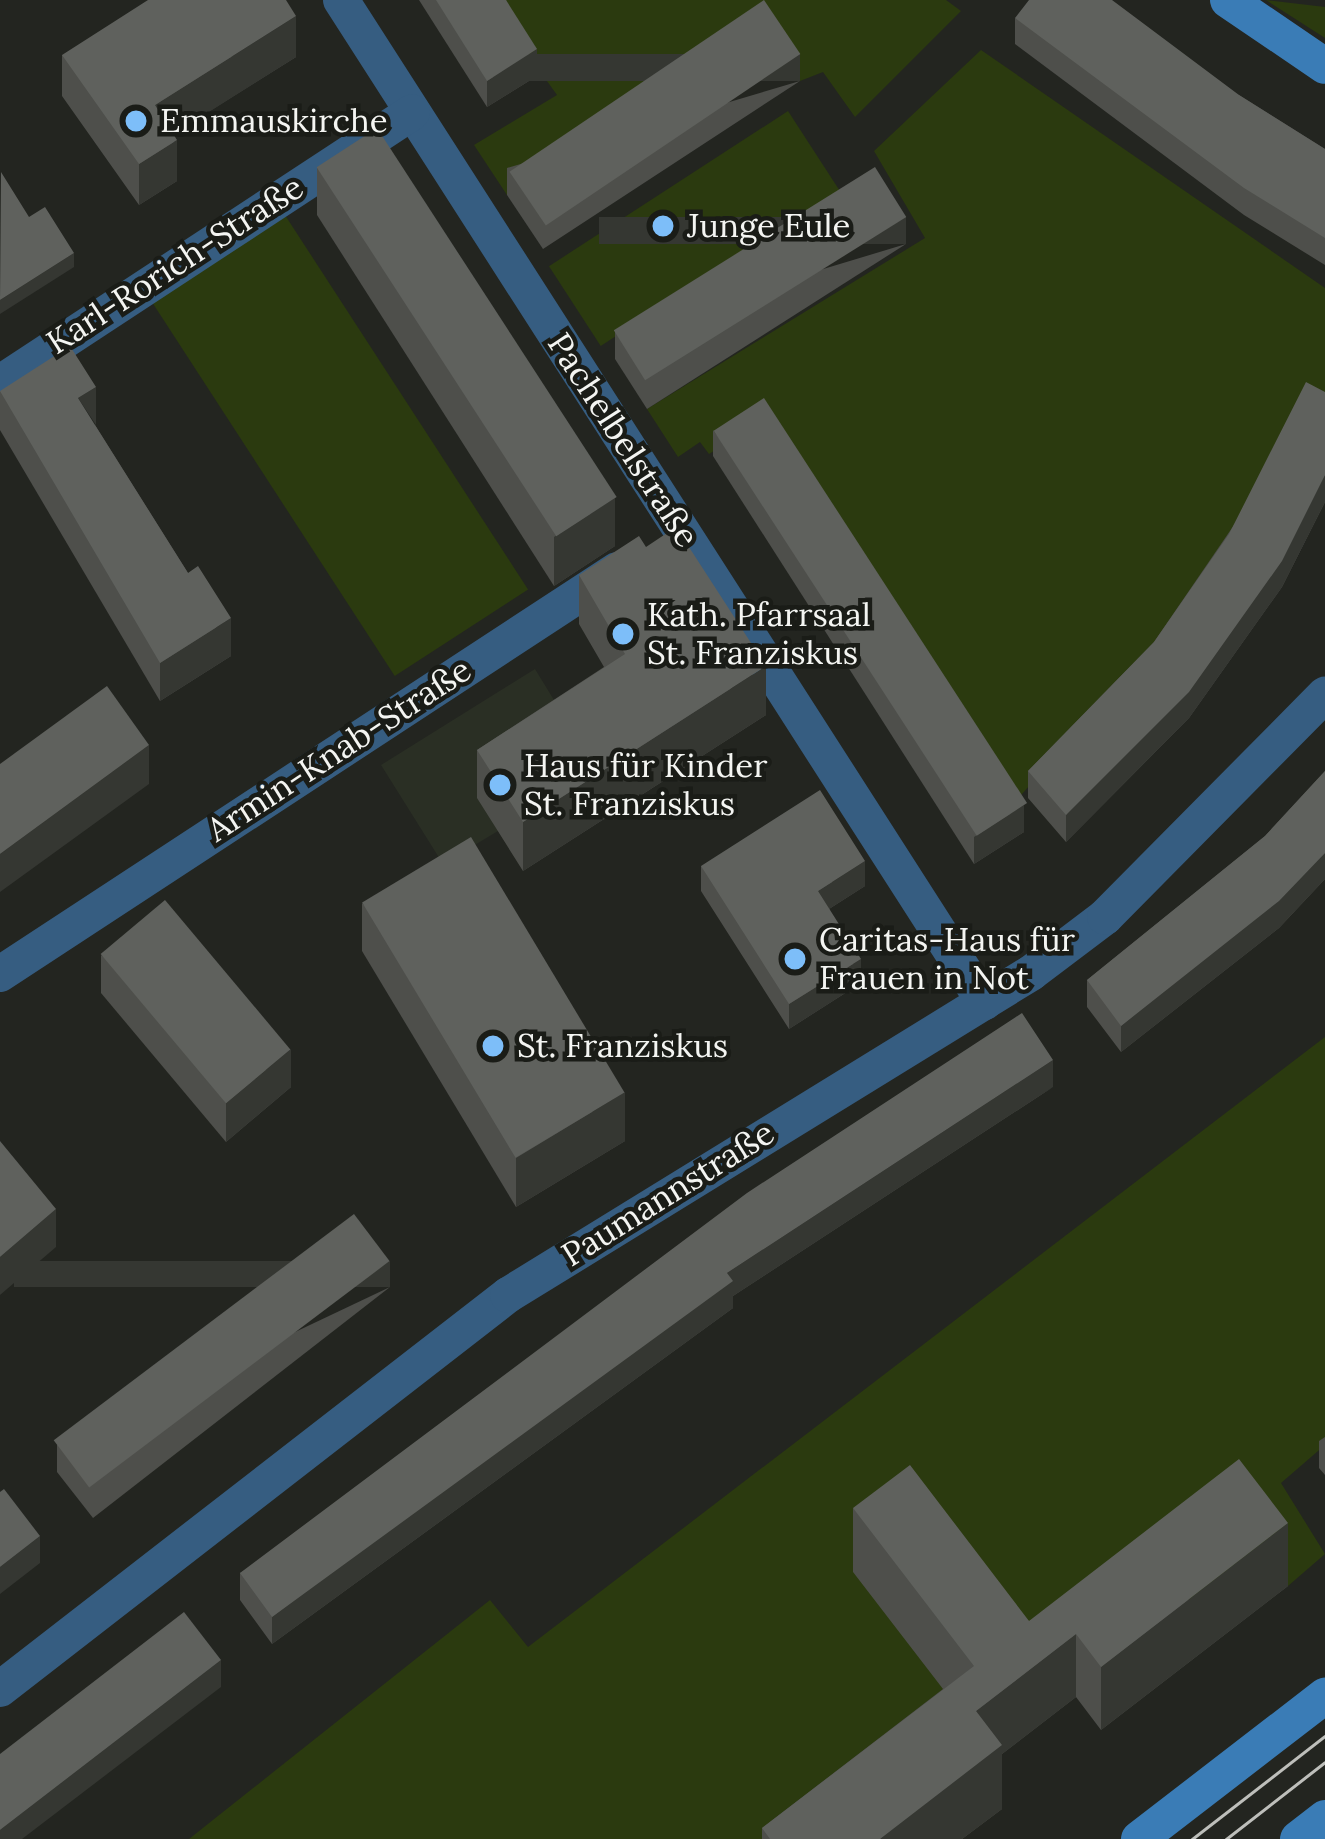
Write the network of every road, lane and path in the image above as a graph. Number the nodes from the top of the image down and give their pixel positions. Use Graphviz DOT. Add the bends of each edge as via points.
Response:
graph roads {
  1 [pos="341,0"];
  2 [pos="1228,0"];
  3 [pos="1325,66"];
  4 [pos="412,112"];
  5 [pos="0,383"];
  6 [pos="681,530"];
  7 [pos="1325,695"];
  8 [pos="0,974"];
  9 [pos="985,1002"];
  10 [pos="0,1689"];
  11 [pos="1325,1696"];
  12 [pos="1325,1818"];
  13 [pos="1139,1839"];
  14 [pos="1298,1839"];
  1 -- 4 [label="street, Pachelbelstraße"];
  2 -- 3 [label="main road"];
  4 -- 5 [label="street, Karl-Rorich-Straße"];
  4 -- 6 [label="street, Pachelbelstraße"];
  6 -- 8 [label="street, Armin-Knab-Straße"];
  6 -- 9 [label="street, Pachelbelstraße"];
  7 -- 9 [label="street, Paumannstraße" via="1105,917"];
  9 -- 10 [label="street, Paumannstraße" via="508,1295"];
  11 -- 13 [label="main road"];
  12 -- 14 [label="main road"];
}
